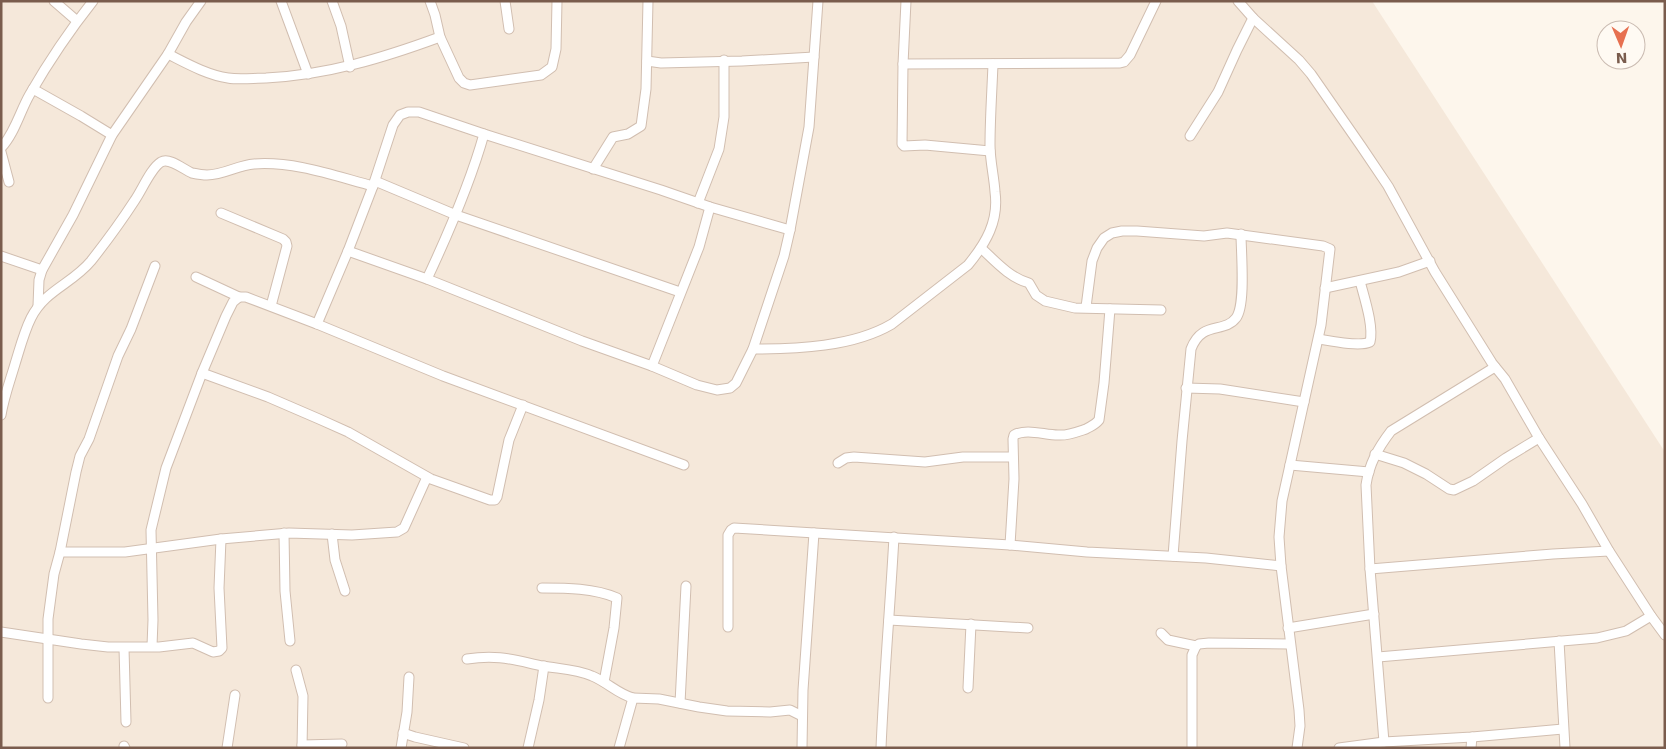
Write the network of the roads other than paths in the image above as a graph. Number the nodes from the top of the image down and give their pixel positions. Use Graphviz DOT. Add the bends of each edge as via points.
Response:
graph roads {
  1 [pos="54,1"];
  2 [pos="93,1"];
  3 [pos="201,1"];
  4 [pos="281,1"];
  5 [pos="332,1"];
  6 [pos="430,1"];
  7 [pos="505,1"];
  8 [pos="557,1"];
  9 [pos="648,1"];
  10 [pos="818,1"];
  11 [pos="906,1"];
  12 [pos="1156,1"];
  13 [pos="1238,1"];
  14 [pos="1253,18"];
  15 [pos="77,21"];
  16 [pos="509,28"];
  17 [pos="440,37"];
  18 [pos="168,54"];
  19 [pos="814,57"];
  20 [pos="724,60"];
  21 [pos="647,61"];
  22 [pos="903,64"];
  23 [pos="993,64"];
  24 [pos="350,67"];
  25 [pos="308,74"];
  26 [pos="33,89"];
  27 [pos="484,134"];
  28 [pos="112,135"];
  29 [pos="1190,136"];
  30 [pos="1,148"];
  31 [pos="990,151"];
  32 [pos="1,152"];
  33 [pos="593,169"];
  34 [pos="9,182"];
  35 [pos="374,183"];
  36 [pos="698,203"];
  37 [pos="710,207"];
  38 [pos="221,213"];
  39 [pos="456,215"];
  40 [pos="790,230"];
  41 [pos="1241,234"];
  42 [pos="981,248"];
  43 [pos="348,251"];
  44 [pos="1,256"];
  45 [pos="1430,261"];
  46 [pos="155,266"];
  47 [pos="42,270"];
  48 [pos="196,277"];
  49 [pos="427,279"];
  50 [pos="1360,281"];
  51 [pos="1326,288"];
  52 [pos="680,292"];
  53 [pos="239,297"];
  54 [pos="38,306"];
  55 [pos="271,306"];
  56 [pos="1086,307"];
  57 [pos="1110,309"];
  58 [pos="1161,310"];
  59 [pos="317,324"];
  60 [pos="1319,339"];
  61 [pos="753,349"];
  62 [pos="652,366"];
  63 [pos="1495,367"];
  64 [pos="202,373"];
  65 [pos="1186,388"];
  66 [pos="1304,402"];
  67 [pos="523,405"];
  68 [pos="2,410"];
  69 [pos="1,415"];
  70 [pos="1539,438"];
  71 [pos="1375,454"];
  72 [pos="1013,457"];
  73 [pos="838,463"];
  74 [pos="1290,465"];
  75 [pos="684,466"];
  76 [pos="1368,472"];
  77 [pos="427,477"];
  78 [pos="284,533"];
  79 [pos="814,533"];
  80 [pos="332,534"];
  81 [pos="894,537"];
  82 [pos="221,538"];
  83 [pos="1010,545"];
  84 [pos="152,549"];
  85 [pos="1609,551"];
  86 [pos="60,552"];
  87 [pos="1173,556"];
  88 [pos="1281,566"];
  89 [pos="1370,569"];
  90 [pos="686,586"];
  91 [pos="542,588"];
  92 [pos="345,591"];
  93 [pos="1374,614"];
  94 [pos="1651,616"];
  95 [pos="889,620"];
  96 [pos="971,624"];
  97 [pos="728,627"];
  98 [pos="1028,628"];
  99 [pos="1288,628"];
  100 [pos="1,632"];
  101 [pos="1161,633"];
  102 [pos="1665,635"];
  103 [pos="48,640"];
  104 [pos="290,641"];
  105 [pos="1559,641"];
  106 [pos="1289,644"];
  107 [pos="152,646"];
  108 [pos="1196,646"];
  109 [pos="124,648"];
  110 [pos="1378,657"];
  111 [pos="467,659"];
  112 [pos="544,666"];
  113 [pos="296,670"];
  114 [pos="409,677"];
  115 [pos="604,682"];
  116 [pos="968,688"];
  117 [pos="235,696"];
  118 [pos="48,698"];
  119 [pos="633,698"];
  120 [pos="680,703"];
  121 [pos="802,703"];
  122 [pos="790,710"];
  123 [pos="802,716"];
  124 [pos="126,722"];
  125 [pos="1563,729"];
  126 [pos="403,732"];
  127 [pos="1472,737"];
  128 [pos="1384,742"];
  129 [pos="342,744"];
  130 [pos="302,746"];
  131 [pos="227,748"];
  132 [pos="401,748"];
  133 [pos="464,748"];
  134 [pos="528,748"];
  135 [pos="619,748"];
  136 [pos="802,748"];
  137 [pos="881,748"];
  138 [pos="1192,748"];
  139 [pos="1297,748"];
  140 [pos="1339,748"];
  141 [pos="1471,748"];
  142 [pos="1565,748"];
  1 -- 15 [label="street"];
  2 -- 15 [label="street"];
  3 -- 18 [label="street"];
  4 -- 25 [label="street"];
  5 -- 24 [label="street"];
  6 -- 17 [label="street"];
  7 -- 16 [label="street"];
  8 -- 17 [label="street" via="554,60 552,67 541,75 470,85 464,83"];
  9 -- 21 [label="street"];
  10 -- 19 [label="street"];
  11 -- 22 [label="street"];
  12 -- 23 [label="street" via="1124,62"];
  13 -- 14 [label="street"];
  14 -- 29 [label="street" via="1218,92"];
  14 -- 45 [label="street" via="1299,60 1324,92 1388,186"];
  15 -- 26 [label="street"];
  17 -- 24 [label="street"];
  18 -- 25 [label="street" via="228,78"];
  18 -- 28 [label="street"];
  19 -- 20 [label="street"];
  19 -- 40 [label="street" via="809,127"];
  20 -- 21 [label="street"];
  20 -- 36 [label="street" via="724,117 719,149"];
  21 -- 33 [label="street" via="641,126 628,134 613,137"];
  22 -- 23 [label="street"];
  22 -- 31 [label="street" via="902,144"];
  23 -- 31 [label="street"];
  24 -- 25 [label="street"];
  26 -- 28 [label="street"];
  26 -- 30 [label="street"];
  27 -- 33 [label="street"];
  27 -- 35 [label="street" via="431,115 408,112 400,115 393,125"];
  27 -- 39 [label="street"];
  28 -- 47 [label="street"];
  31 -- 42 [label="street" via="995,210 992,229"];
  32 -- 34 [label="street"];
  33 -- 36 [label="street"];
  35 -- 39 [label="street"];
  35 -- 43 [label="street"];
  35 -- 54 [label="street" via="286,166 254,164 206,176 194,174 168,161 161,162 90,262"];
  36 -- 37 [label="street"];
  37 -- 40 [label="street"];
  37 -- 52 [label="street"];
  38 -- 55 [label="street" via="286,242"];
  39 -- 49 [label="street"];
  39 -- 52 [label="street"];
  40 -- 61 [label="street"];
  41 -- 51 [label="street" via="1329,248"];
  41 -- 56 [label="street" via="1112,233 1104,238 1092,261"];
  41 -- 65 [label="street" via="1239,313 1230,324 1204,332 1193,342"];
  42 -- 56 [label="street" via="1009,273 1029,283 1045,301 1075,308"];
  42 -- 61 [label="street" via="968,265 880,331 797,349"];
  43 -- 49 [label="street"];
  43 -- 59 [label="street"];
  44 -- 47 [label="street"];
  45 -- 50 [label="street"];
  45 -- 63 [label="street"];
  46 -- 86 [label="street" via="80,456"];
  47 -- 54 [label="street"];
  48 -- 53 [label="street"];
  49 -- 62 [label="street"];
  50 -- 51 [label="street"];
  50 -- 60 [label="street" via="1370,342 1359,344"];
  51 -- 60 [label="street"];
  52 -- 62 [label="street"];
  53 -- 55 [label="street"];
  53 -- 64 [label="street" via="226,316"];
  54 -- 68 [label="street" via="23,338"];
  55 -- 59 [label="street"];
  56 -- 57 [label="street"];
  57 -- 58 [label="street"];
  57 -- 72 [label="street" via="1099,420 1082,430 1059,436 1018,432 1013,439"];
  59 -- 67 [label="street"];
  60 -- 66 [label="street"];
  61 -- 62 [label="street" via="736,383 724,390 697,385"];
  63 -- 70 [label="street"];
  63 -- 71 [label="street" via="1391,431"];
  64 -- 77 [label="street" via="348,432"];
  64 -- 84 [label="street" via="166,468 151,530"];
  65 -- 66 [label="street" via="1220,389"];
  65 -- 87 [label="street"];
  66 -- 74 [label="street"];
  67 -- 75 [label="street"];
  67 -- 77 [label="street" via="510,440 495,500"];
  68 -- 69 [label="street"];
  70 -- 71 [label="street" via="1454,490 1419,470"];
  70 -- 85 [label="street"];
  71 -- 76 [label="street"];
  72 -- 73 [label="street" via="963,457 925,462 854,457"];
  72 -- 83 [label="street"];
  74 -- 76 [label="street"];
  74 -- 88 [label="street" via="1280,512"];
  76 -- 89 [label="street"];
  77 -- 80 [label="street" via="401,531"];
  78 -- 80 [label="street"];
  78 -- 82 [label="street"];
  78 -- 104 [label="street"];
  79 -- 81 [label="street"];
  79 -- 97 [label="street" via="731,530 728,535"];
  79 -- 121 [label="street"];
  80 -- 92 [label="street" via="335,560"];
  81 -- 83 [label="street"];
  81 -- 95 [label="street"];
  82 -- 84 [label="street"];
  82 -- 107 [label="street" via="221,650 213,652 193,643"];
  83 -- 87 [label="street"];
  84 -- 86 [label="street"];
  84 -- 107 [label="street"];
  85 -- 89 [label="street"];
  85 -- 94 [label="street"];
  86 -- 103 [label="street" via="54,574"];
  87 -- 88 [label="street"];
  88 -- 99 [label="street"];
  89 -- 93 [label="street"];
  90 -- 120 [label="street"];
  91 -- 115 [label="street" via="589,590 617,598"];
  93 -- 99 [label="street"];
  93 -- 110 [label="street"];
  94 -- 102 [label="street"];
  94 -- 105 [label="street" via="1626,631 1597,638"];
  95 -- 96 [label="street"];
  95 -- 137 [label="street"];
  96 -- 98 [label="street"];
  96 -- 116 [label="street"];
  99 -- 106 [label="street"];
  100 -- 103 [label="street"];
  101 -- 108 [label="street" via="1168,640"];
  103 -- 109 [label="street"];
  103 -- 118 [label="street"];
  105 -- 110 [label="street"];
  105 -- 125 [label="street"];
  106 -- 108 [label="street" via="1209,643"];
  106 -- 139 [label="street" via="1300,718"];
  107 -- 109 [label="street"];
  108 -- 138 [label="street" via="1192,655"];
  109 -- 124 [label="street"];
  110 -- 128 [label="street"];
  111 -- 112 [label="street" via="502,657"];
  112 -- 115 [label="street" via="581,672"];
  112 -- 134 [label="street"];
  113 -- 130 [label="street" via="303,696"];
  114 -- 126 [label="street"];
  115 -- 119 [label="street"];
  117 -- 131 [label="street"];
  119 -- 120 [label="street"];
  119 -- 135 [label="street"];
  120 -- 122 [label="street" via="727,711"];
  121 -- 122 [label="street"];
  121 -- 123 [label="street"];
  122 -- 123 [label="street"];
  123 -- 136 [label="street"];
  125 -- 127 [label="street"];
  125 -- 142 [label="street"];
  126 -- 132 [label="street"];
  126 -- 133 [label="street"];
  127 -- 128 [label="street"];
  127 -- 141 [label="street"];
  128 -- 140 [label="street"];
  129 -- 130 [label="street"];
}
